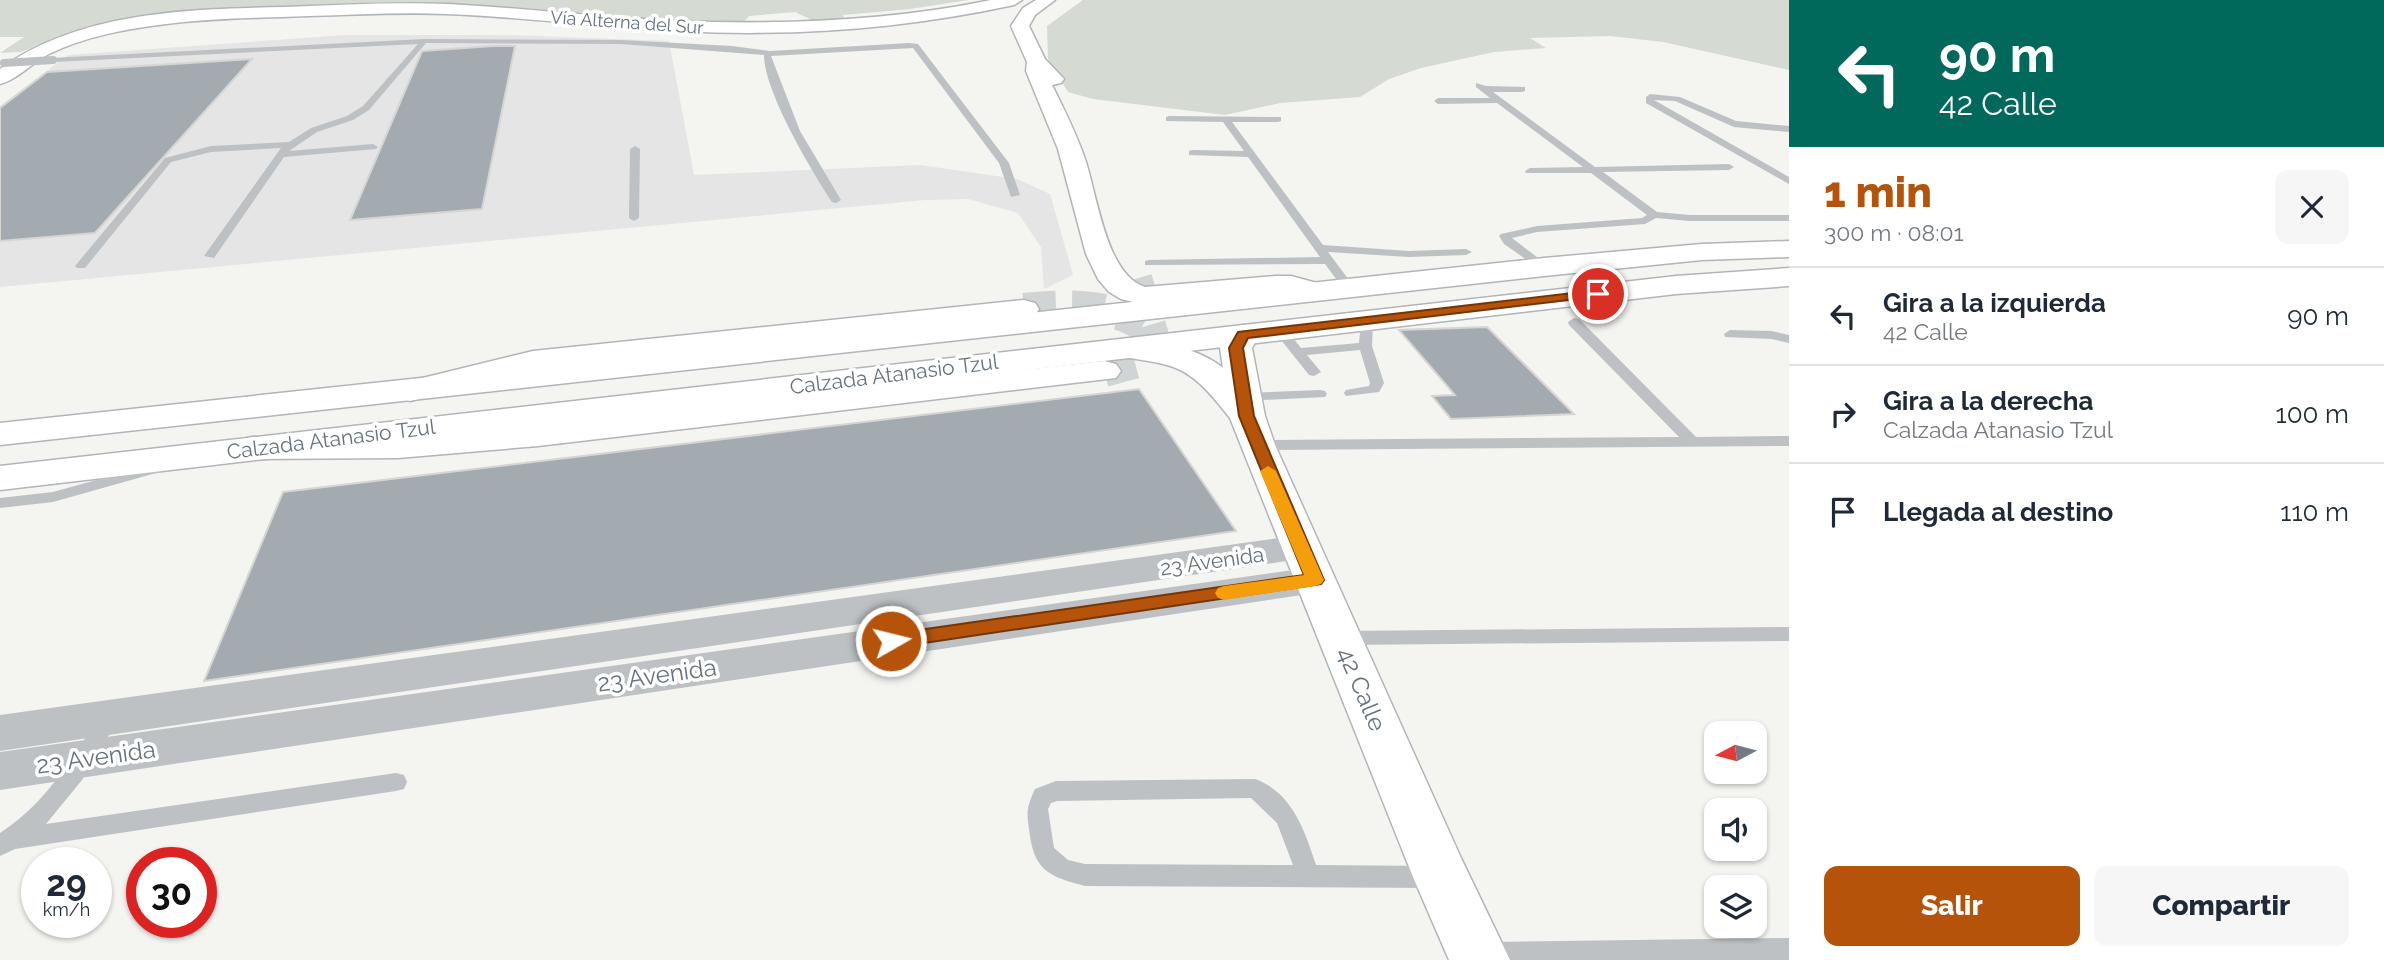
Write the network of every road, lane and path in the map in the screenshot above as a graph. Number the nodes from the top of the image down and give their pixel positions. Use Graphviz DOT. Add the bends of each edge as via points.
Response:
graph roads {
  1 [pos="1014,0"];
  2 [pos="1047,0"];
  3 [pos="936,15"];
  4 [pos="1020,26"];
  5 [pos="424,41"];
  6 [pos="281,48"];
  7 [pos="770,53"];
  8 [pos="275,58"];
  9 [pos="1037,62"];
  10 [pos="1,68"];
  11 [pos="1522,89"];
  12 [pos="1499,100"];
  13 [pos="1438,101"];
  14 [pos="1169,119"];
  15 [pos="1278,119"];
  16 [pos="1226,120"];
  17 [pos="1789,129"];
  18 [pos="291,145"];
  19 [pos="373,147"];
  20 [pos="635,149"];
  21 [pos="1192,153"];
  22 [pos="1251,154"];
  23 [pos="282,155"];
  24 [pos="1729,167"];
  25 [pos="1597,171"];
  26 [pos="1530,172"];
  27 [pos="1789,181"];
  28 [pos="1014,195"];
  29 [pos="836,200"];
  30 [pos="1108,208"];
  31 [pos="1654,215"];
  32 [pos="634,218"];
  33 [pos="1789,218"];
  34 [pos="1320,248"];
  35 [pos="1789,249"];
  36 [pos="1466,252"];
  37 [pos="210,256"];
  38 [pos="1329,260"];
  39 [pos="1137,262"];
  40 [pos="81,267"];
  41 [pos="1544,267"];
  42 [pos="1789,277"];
  43 [pos="1333,290"];
  44 [pos="1024,309"];
  45 [pos="1574,322"];
  46 [pos="1366,334"];
  47 [pos="1730,334"];
  48 [pos="1243,335"];
  49 [pos="1789,339"];
  50 [pos="1288,342"];
  51 [pos="1114,359"];
  52 [pos="1314,372"];
  53 [pos="410,391"];
  54 [pos="1351,393"];
  55 [pos="1320,394"];
  56 [pos="1249,420"];
  57 [pos="0,434"];
  58 [pos="1691,441"];
  59 [pos="1789,441"];
  60 [pos="217,452"];
  61 [pos="0,478"];
  62 [pos="0,503"];
  63 [pos="1308,564"];
  64 [pos="1789,634"];
  65 [pos="1340,638"];
  66 [pos="321,687"];
  67 [pos="452,687"];
  68 [pos="109,717"];
  69 [pos="307,726"];
  70 [pos="0,733"];
  71 [pos="85,758"];
  72 [pos="0,771"];
  73 [pos="396,782"];
  74 [pos="6,843"];
  75 [pos="1307,875"];
  76 [pos="1441,877"];
  77 [pos="1789,950"];
  78 [pos="1479,957"];
  1 -- 3 [label="main road, Vía Alterna del Sur"];
  2 -- 4 [label="main road" via="1029,12"];
  3 -- 4 [label="main road" via="987,16"];
  3 -- 10 [label="main road, Vía Alterna del Sur" via="716,27 448,9 202,15 134,24 65,42"];
  4 -- 9 [label="main road"];
  5 -- 6 [label="lane"];
  5 -- 7 [label="lane" via="621,42"];
  5 -- 18 [label="lane" via="366,108"];
  6 -- 8 [label="lane"];
  6 -- 10 [label="lane, bridge" via="53,60"];
  7 -- 28 [label="lane" via="915,46 1004,163"];
  7 -- 29 [label="lane" via="774,82 805,153"];
  9 -- 30 [label="main road" via="1059,86"];
  9 -- 43 [label="main road" via="1036,71 1073,158 1103,259 1123,289 1145,296 1275,285"];
  11 -- 12 [label="lane" via="1481,87"];
  12 -- 13 [label="lane"];
  12 -- 25 [label="lane"];
  14 -- 16 [label="lane"];
  15 -- 16 [label="lane"];
  16 -- 22 [label="lane"];
  17 -- 27 [label="lane" via="1734,124 1678,99 1650,97 1649,101"];
  18 -- 23 [label="lane"];
  18 -- 40 [label="lane" via="199,151 168,160"];
  19 -- 23 [label="lane"];
  20 -- 32 [label="lane"];
  21 -- 22 [label="lane"];
  22 -- 34 [label="lane"];
  23 -- 37 [label="lane"];
  24 -- 25 [label="lane"];
  25 -- 26 [label="lane"];
  25 -- 31 [label="lane"];
  31 -- 33 [label="lane"];
  31 -- 41 [label="lane" via="1645,221 1537,229 1505,236"];
  34 -- 36 [label="lane" via="1409,254"];
  34 -- 38 [label="lane"];
  35 -- 41 [label="main road, Calzada Atanasio Tzul"];
  38 -- 39 [label="lane"];
  38 -- 43 [label="lane"];
  41 -- 43 [label="main road, Calzada Atanasio Tzul"];
  42 -- 46 [label="main road" via="1676,285"];
  43 -- 53 [label="main road, Calzada Atanasio Tzul"];
  44 -- 53 [label="main road" via="533,361"];
  45 -- 58 [label="lane"];
  46 -- 50 [label="main road"];
  46 -- 54 [label="lane" via="1377,383 1368,392"];
  47 -- 49 [label="lane"];
  48 -- 50 [label="main road"];
  48 -- 51 [label="main road"];
  48 -- 56 [label="main road, 42 Calle" via="1236,348"];
  50 -- 52 [label="lane"];
  51 -- 56 [label="main road, 42 Calle" via="1170,354 1195,362 1214,377"];
  51 -- 60 [label="main road, Calzada Atanasio Tzul" via="537,435 398,447"];
  53 -- 57 [label="main road, Calzada Atanasio Tzul"];
  55 -- 56 [label="lane"];
  56 -- 58 [label="lane"];
  56 -- 63 [label="main road, 42 Calle"];
  58 -- 59 [label="lane"];
  60 -- 61 [label="main road, Calzada Atanasio Tzul"];
  60 -- 62 [label="lane" via="53,497"];
  63 -- 65 [label="main road, 42 Calle"];
  63 -- 67 [label="street, 23 Avenida"];
  64 -- 65 [label="lane"];
  65 -- 76 [label="main road, 42 Calle"];
  66 -- 67 [label="street, 23 Avenida"];
  66 -- 68 [label="street, 23 Avenida"];
  66 -- 69 [label="street"];
  67 -- 69 [label="street, 23 Avenida"];
  68 -- 70 [label="street, 23 Avenida"];
  68 -- 71 [label="lane"];
  69 -- 71 [label="street, 23 Avenida"];
  71 -- 72 [label="street, 23 Avenida"];
  71 -- 74 [label="lane" via="34,824"];
  73 -- 74 [label="lane"];
  75 -- 75 [label="lane" via="1085,875 1062,869 1044,854 1037,809 1043,796 1056,791 1255,788 1275,801 1292,826"];
  75 -- 76 [label="lane"];
  76 -- 78 [label="main road, 42 Calle"];
  77 -- 78 [label="lane"];
}
